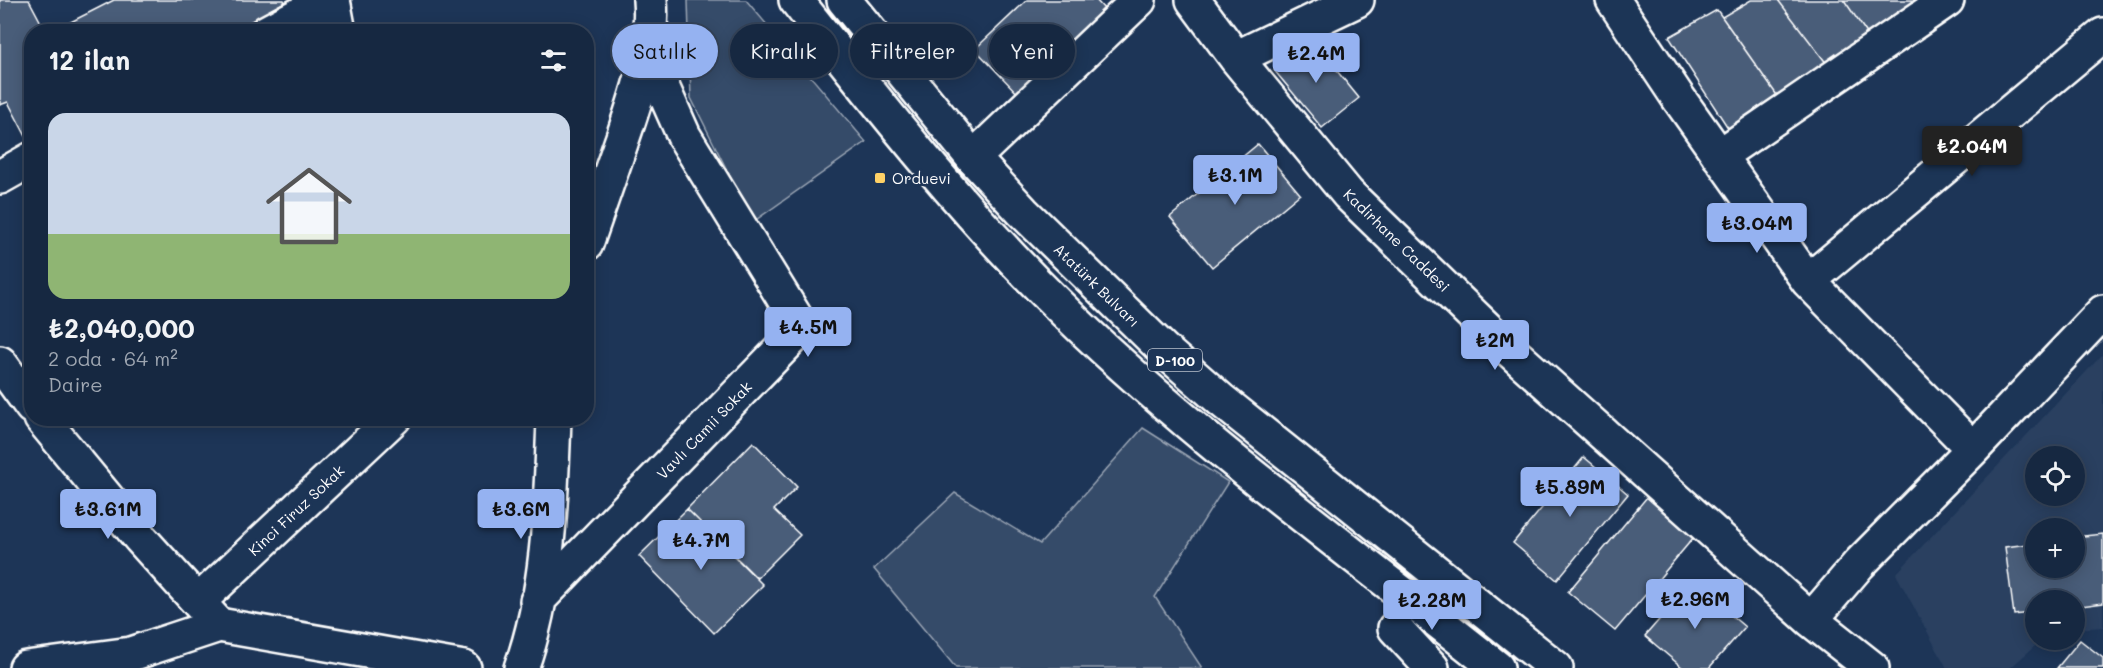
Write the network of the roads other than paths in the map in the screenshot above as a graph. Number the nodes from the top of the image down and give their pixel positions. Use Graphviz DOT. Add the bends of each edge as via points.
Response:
graph roads {
  1 [pos="327,0"];
  2 [pos="333,0"];
  3 [pos="650,0"];
  4 [pos="796,0"];
  5 [pos="844,0"];
  6 [pos="1139,0"];
  7 [pos="1193,0"];
  8 [pos="1358,0"];
  9 [pos="1613,0"];
  10 [pos="1947,0"];
  11 [pos="282,24"];
  12 [pos="338,24"];
  13 [pos="651,24"];
  14 [pos="2103,35"];
  15 [pos="1236,58"];
  16 [pos="641,78"];
  17 [pos="658,78"];
  18 [pos="1719,156"];
  19 [pos="974,158"];
  20 [pos="24,164"];
  21 [pos="0,177"];
  22 [pos="594,220"];
  23 [pos="1808,281"];
  24 [pos="2103,312"];
  25 [pos="48,426"];
  26 [pos="386,426"];
  27 [pos="554,426"];
  28 [pos="1973,449"];
  29 [pos="537,601"];
  30 [pos="208,614"];
  31 [pos="1811,620"];
  32 [pos="1395,628"];
  33 [pos="398,663"];
  34 [pos="26,668"];
  35 [pos="464,668"];
  36 [pos="521,668"];
  37 [pos="1432,668"];
  38 [pos="1497,668"];
  39 [pos="1556,668"];
  40 [pos="1872,668"];
  1 -- 11 [label="street"];
  2 -- 12 [label="street"];
  3 -- 13 [label="street"];
  4 -- 38 [label="street, D-100" via="913,148 1051,298 1211,443"];
  5 -- 19 [label="street, Atatürk Bulvarı / D-100"];
  6 -- 19 [label="street"];
  7 -- 15 [label="street, Kadirhane Caddesi"];
  8 -- 15 [label="street"];
  9 -- 18 [label="street"];
  10 -- 18 [label="street"];
  14 -- 23 [label="street"];
  15 -- 31 [label="street, Kadirhane Caddesi" via="1348,194 1504,345"];
  16 -- 22 [label="street"];
  17 -- 29 [label="street, Vavlı Camii Sokak" via="684,136 802,328"];
  18 -- 23 [label="street"];
  19 -- 39 [label="street, Atatürk Bulvarı / D-100" via="1023,213 1221,400"];
  20 -- 21 [label="street"];
  23 -- 28 [label="street"];
  24 -- 28 [label="street"];
  25 -- 30 [label="street"];
  26 -- 30 [label="street, Kinci Firuz Sokak"];
  27 -- 29 [label="street" via="550,521"];
  28 -- 31 [label="street" via="1859,564"];
  29 -- 36 [label="street" via="531,642"];
  30 -- 33 [label="street"];
  30 -- 34 [label="street" via="131,654"];
  31 -- 40 [label="street, Kadirhane Caddesi"];
  32 -- 37 [label="street"];
  33 -- 35 [label="street"];
}
